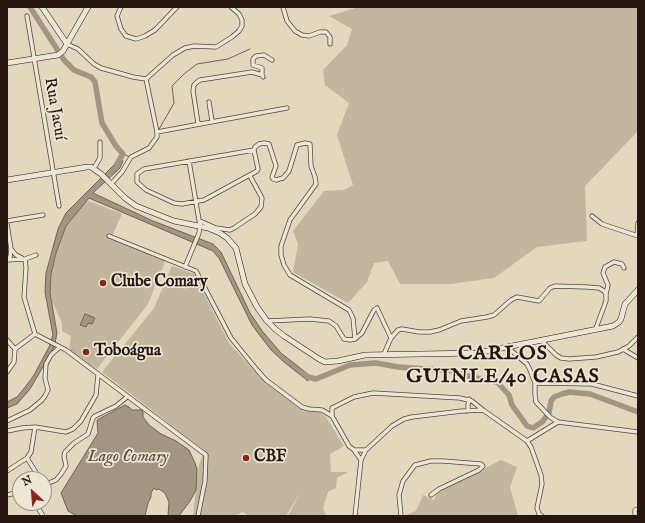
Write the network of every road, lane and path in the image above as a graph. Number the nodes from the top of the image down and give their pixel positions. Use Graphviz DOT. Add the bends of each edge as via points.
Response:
graph roads {
  1 [pos="42,7"];
  2 [pos="88,7"];
  3 [pos="121,7"];
  4 [pos="177,7"];
  5 [pos="231,7"];
  6 [pos="283,7"];
  7 [pos="27,16"];
  8 [pos="67,44"];
  9 [pos="330,44"];
  10 [pos="33,59"];
  11 [pos="272,60"];
  12 [pos="7,63"];
  13 [pos="146,80"];
  14 [pos="209,102"];
  15 [pos="287,108"];
  16 [pos="212,121"];
  17 [pos="198,124"];
  18 [pos="157,132"];
  19 [pos="100,142"];
  20 [pos="254,150"];
  21 [pos="189,162"];
  22 [pos="94,168"];
  23 [pos="53,173"];
  24 [pos="250,176"];
  25 [pos="7,180"];
  26 [pos="110,183"];
  27 [pos="196,201"];
  28 [pos="59,206"];
  29 [pos="43,215"];
  30 [pos="592,216"];
  31 [pos="7,223"];
  32 [pos="638,223"];
  33 [pos="200,224"];
  34 [pos="109,236"];
  35 [pos="637,236"];
  36 [pos="11,249"];
  37 [pos="36,255"];
  38 [pos="23,259"];
  39 [pos="7,260"];
  40 [pos="186,267"];
  41 [pos="624,268"];
  42 [pos="638,290"];
  43 [pos="606,294"];
  44 [pos="267,321"];
  45 [pos="596,328"];
  46 [pos="35,334"];
  47 [pos="638,337"];
  48 [pos="391,338"];
  49 [pos="355,339"];
  50 [pos="7,340"];
  51 [pos="541,340"];
  52 [pos="60,347"];
  53 [pos="507,347"];
  54 [pos="15,349"];
  55 [pos="623,349"];
  56 [pos="384,354"];
  57 [pos="638,358"];
  58 [pos="7,372"];
  59 [pos="98,375"];
  60 [pos="535,383"];
  61 [pos="638,396"];
  62 [pos="128,397"];
  63 [pos="469,399"];
  64 [pos="332,408"];
  65 [pos="322,410"];
  66 [pos="483,410"];
  67 [pos="468,411"];
  68 [pos="332,416"];
  69 [pos="7,421"];
  70 [pos="558,422"];
  71 [pos="35,427"];
  72 [pos="7,431"];
  73 [pos="638,432"];
  74 [pos="527,441"];
  75 [pos="354,450"];
  76 [pos="366,450"];
  77 [pos="27,458"];
  78 [pos="361,460"];
  79 [pos="7,471"];
  80 [pos="34,471"];
  81 [pos="52,482"];
  82 [pos="431,495"];
  83 [pos="638,508"];
  84 [pos="198,516"];
  85 [pos="355,516"];
  86 [pos="401,516"];
  87 [pos="542,516"];
  88 [pos="635,516"];
  1 -- 8 [label="street"];
  2 -- 8 [label="street"];
  3 -- 4 [label="street" via="117,21 126,36 136,39 155,30"];
  5 -- 13 [label="street" via="242,20 239,31 216,46 184,48"];
  6 -- 9 [label="street" via="287,21 295,31 309,36 326,32 330,37"];
  7 -- 10 [label="street, Rua Jacuí"];
  8 -- 10 [label="street" via="58,54"];
  8 -- 13 [label="street" via="102,68"];
  10 -- 12 [label="street"];
  10 -- 23 [label="street, Rua Jacuí"];
  11 -- 17 [label="street" via="264,54 253,59 253,65 262,68 262,76 246,72 196,82 193,91"];
  13 -- 18 [label="street"];
  14 -- 16 [label="street"];
  15 -- 16 [label="street"];
  16 -- 17 [label="street"];
  17 -- 18 [label="street"];
  18 -- 26 [label="street" via="153,145 131,157 122,172"];
  19 -- 22 [label="street" via="100,158"];
  20 -- 21 [label="street"];
  20 -- 24 [label="street" via="258,169"];
  20 -- 49 [label="street" via="259,144 269,144 276,166 272,179 276,180 289,172 297,145 310,144 311,166 316,184 290,220 281,246 281,255 290,275 349,310 353,318"];
  21 -- 27 [label="street"];
  21 -- 27 [label="street" via="144,169 137,174 137,182 146,190 174,203"];
  22 -- 23 [label="street"];
  22 -- 26 [label="street"];
  23 -- 25 [label="street"];
  23 -- 28 [label="street, Rua Jacuí"];
  24 -- 27 [label="street" via="204,200"];
  24 -- 33 [label="street" via="262,198 261,207 255,214 227,230"];
  26 -- 33 [label="street" via="130,202 145,210 174,221"];
  27 -- 33 [label="street"];
  29 -- 31 [label="street"];
  30 -- 35 [label="street" via="602,224"];
  31 -- 36 [label="street"];
  32 -- 35 [label="street"];
  33 -- 40 [label="street"];
  33 -- 44 [label="street" via="220,233 233,245 245,284"];
  34 -- 40 [label="street"];
  36 -- 38 [label="street"];
  36 -- 39 [label="street"];
  37 -- 38 [label="street"];
  38 -- 39 [label="street"];
  38 -- 46 [label="street" via="26,268 24,297"];
  40 -- 65 [label="street" via="196,271 231,338 263,377 302,407"];
  41 -- 43 [label="street" via="622,264 614,262 605,267 603,273 608,285"];
  42 -- 45 [label="street" via="625,304 619,322 613,326"];
  43 -- 45 [label="street"];
  43 -- 48 [label="street" via="599,288 555,286 536,302 517,297 494,315 461,321 430,332 402,329 396,331"];
  44 -- 49 [label="street" via="329,321 336,326 344,339"];
  44 -- 56 [label="street" via="325,362"];
  45 -- 51 [label="street"];
  46 -- 52 [label="street"];
  46 -- 54 [label="street"];
  47 -- 55 [label="street"];
  48 -- 49 [label="street" via="379,309 376,308 366,328"];
  48 -- 56 [label="street"];
  50 -- 54 [label="street"];
  51 -- 53 [label="street"];
  51 -- 55 [label="street" via="556,355 564,359 610,354"];
  52 -- 59 [label="street"];
  52 -- 69 [label="street" via="46,364 46,396 30,410"];
  53 -- 56 [label="street" via="477,353"];
  53 -- 60 [label="street" via="527,364"];
  54 -- 58 [label="street" via="14,362"];
  55 -- 57 [label="street"];
  59 -- 62 [label="street"];
  59 -- 71 [label="street" via="96,395 77,427 66,432"];
  60 -- 61 [label="street" via="592,384"];
  60 -- 70 [label="street" via="535,398 539,406"];
  62 -- 81 [label="street" via="93,418 88,434 64,454 66,466"];
  62 -- 84 [label="street" via="206,455 205,481"];
  63 -- 64 [label="street" via="373,393 354,397"];
  63 -- 66 [label="street"];
  63 -- 67 [label="street"];
  64 -- 65 [label="street"];
  64 -- 68 [label="street"];
  65 -- 68 [label="street"];
  66 -- 67 [label="street"];
  66 -- 74 [label="street"];
  67 -- 76 [label="street" via="404,419 392,426"];
  68 -- 75 [label="street"];
  70 -- 73 [label="street"];
  70 -- 74 [label="street"];
  71 -- 72 [label="street"];
  71 -- 77 [label="street" via="31,452"];
  74 -- 87 [label="street" via="541,475 537,508"];
  75 -- 76 [label="street"];
  75 -- 78 [label="street"];
  76 -- 78 [label="street"];
  77 -- 79 [label="street"];
  77 -- 80 [label="street"];
  78 -- 85 [label="street"];
  82 -- 86 [label="street" via="483,466 443,461 415,465 403,482 399,495"];
  83 -- 88 [label="street" via="635,510"];
}
